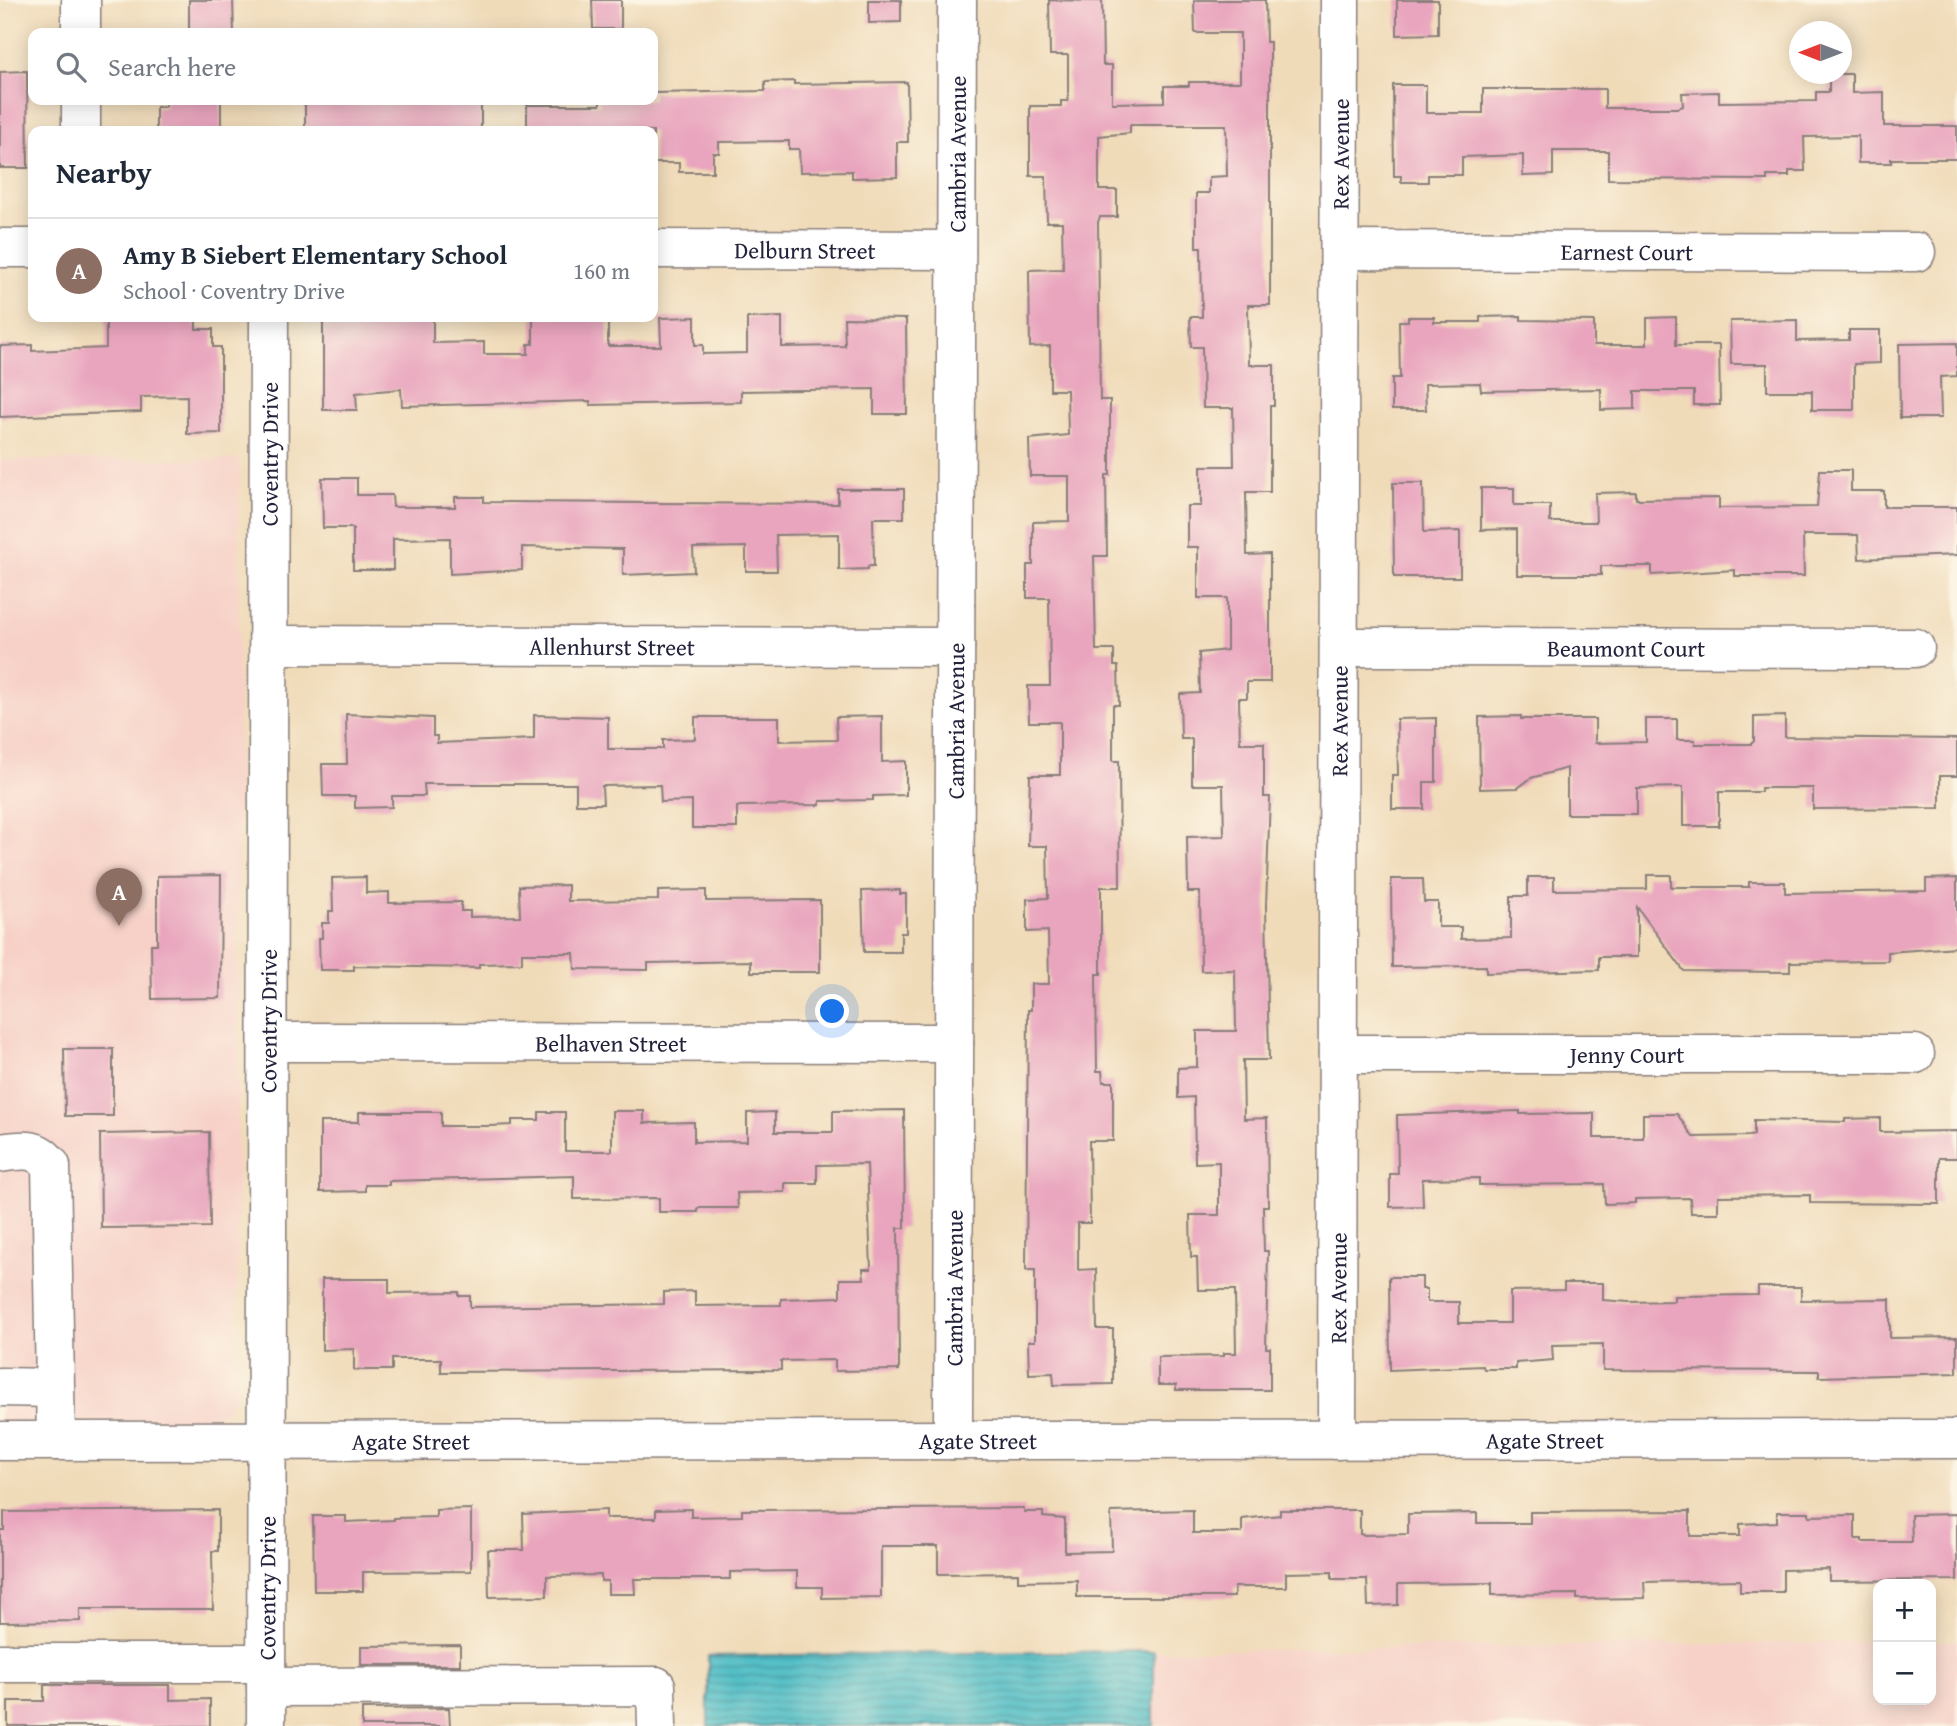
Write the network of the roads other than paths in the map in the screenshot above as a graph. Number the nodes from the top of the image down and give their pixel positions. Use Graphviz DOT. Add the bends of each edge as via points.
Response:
graph roads {
  1 [pos="81,0"];
  2 [pos="957,0"];
  3 [pos="1340,0"];
  4 [pos="81,28"];
  5 [pos="81,105"];
  6 [pos="81,126"];
  7 [pos="0,248"];
  8 [pos="28,248"];
  9 [pos="658,249"];
  10 [pos="956,250"];
  11 [pos="1340,250"];
  12 [pos="1916,252"];
  13 [pos="270,322"];
  14 [pos="269,645"];
  15 [pos="955,647"];
  16 [pos="1339,647"];
  17 [pos="1915,648"];
  18 [pos="268,1042"];
  19 [pos="954,1044"];
  20 [pos="1338,1054"];
  21 [pos="1915,1054"];
  22 [pos="0,1153"];
  23 [pos="0,1387"];
  24 [pos="55,1388"];
  25 [pos="1957,1439"];
  26 [pos="953,1440"];
  27 [pos="1337,1440"];
  28 [pos="0,1441"];
  29 [pos="56,1441"];
  30 [pos="267,1441"];
  31 [pos="0,1663"];
  32 [pos="266,1675"];
  33 [pos="266,1726"];
  34 [pos="657,1726"];
  1 -- 4 [label="street"];
  2 -- 10 [label="street, Cambria Avenue"];
  3 -- 11 [label="street, Rex Avenue"];
  5 -- 6 [label="street"];
  7 -- 8 [label="street"];
  9 -- 10 [label="street, Delburn Street"];
  10 -- 15 [label="street, Cambria Avenue"];
  11 -- 12 [label="street, Earnest Court"];
  11 -- 16 [label="street, Rex Avenue"];
  13 -- 14 [label="street, Coventry Drive"];
  14 -- 15 [label="street, Allenhurst Street"];
  14 -- 18 [label="street, Coventry Drive"];
  15 -- 19 [label="street, Cambria Avenue"];
  16 -- 17 [label="street, Beaumont Court"];
  16 -- 20 [label="street, Rex Avenue"];
  18 -- 19 [label="street, Belhaven Street"];
  18 -- 30 [label="street, Coventry Drive"];
  19 -- 26 [label="street, Cambria Avenue"];
  20 -- 21 [label="street, Jenny Court"];
  20 -- 27 [label="street, Rex Avenue"];
  22 -- 24 [label="street" via="30,1149 51,1166"];
  23 -- 24 [label="street"];
  24 -- 29 [label="street"];
  25 -- 27 [label="street, Agate Street"];
  26 -- 27 [label="street, Agate Street"];
  26 -- 30 [label="street, Agate Street"];
  28 -- 29 [label="street, Agate Street"];
  29 -- 30 [label="street, Agate Street"];
  30 -- 32 [label="street, Coventry Drive"];
  31 -- 32 [label="street"];
  32 -- 33 [label="street, Coventry Drive"];
  32 -- 34 [label="street" via="656,1686"];
}
